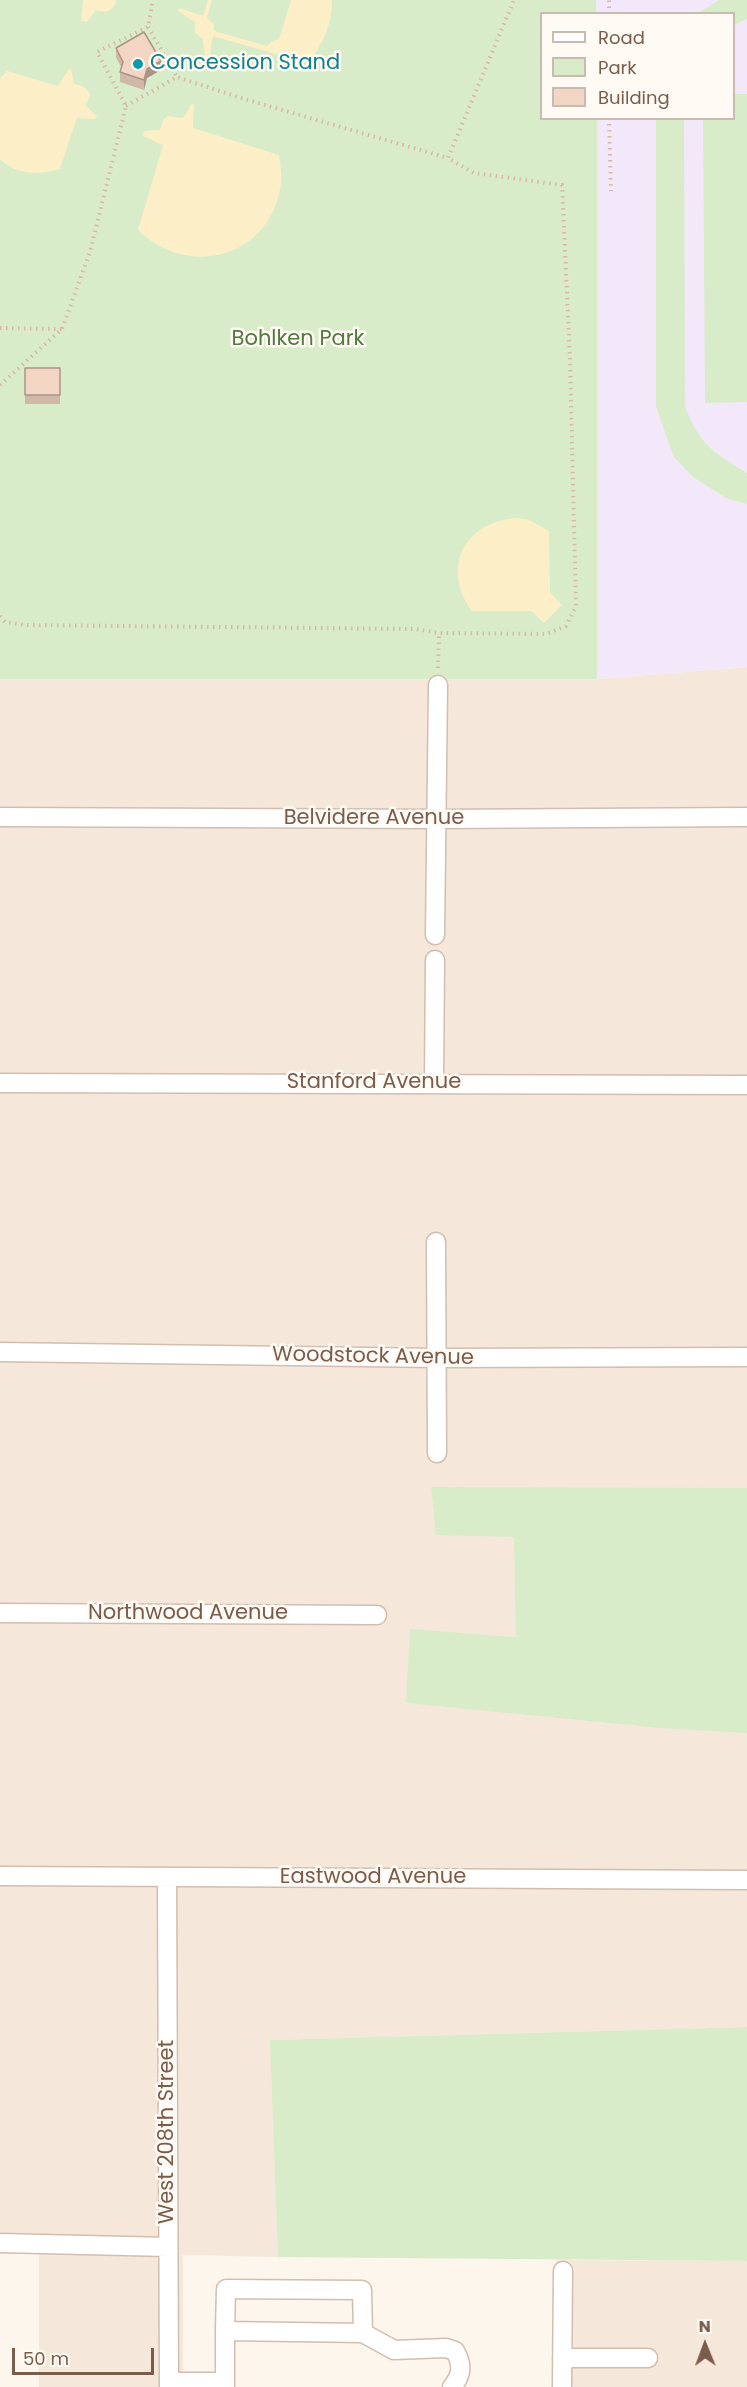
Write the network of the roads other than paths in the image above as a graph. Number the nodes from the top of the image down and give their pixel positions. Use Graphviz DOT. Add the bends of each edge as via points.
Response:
graph roads {
  1 [pos="438,685"];
  2 [pos="0,817"];
  3 [pos="747,817"];
  4 [pos="438,819"];
  5 [pos="435,935"];
  6 [pos="435,960"];
  7 [pos="0,1083"];
  8 [pos="434,1083"];
  9 [pos="747,1085"];
  10 [pos="436,1242"];
  11 [pos="0,1353"];
  12 [pos="438,1358"];
  13 [pos="747,1358"];
  14 [pos="437,1453"];
  15 [pos="0,1613"];
  16 [pos="376,1615"];
  17 [pos="0,1876"];
  18 [pos="167,1877"];
  19 [pos="747,1880"];
  20 [pos="0,2242"];
  21 [pos="168,2247"];
  22 [pos="563,2271"];
  23 [pos="225,2331"];
  24 [pos="363,2333"];
  25 [pos="562,2358"];
  26 [pos="648,2358"];
  27 [pos="169,2384"];
  28 [pos="225,2384"];
  29 [pos="452,2387"];
  30 [pos="562,2387"];
  1 -- 4 [label="street"];
  2 -- 4 [label="street, Belvidere Avenue"];
  3 -- 4 [label="street, Belvidere Avenue"];
  4 -- 5 [label="street"];
  6 -- 8 [label="street"];
  7 -- 8 [label="street, Stanford Avenue"];
  8 -- 9 [label="street, Stanford Avenue"];
  10 -- 12 [label="street"];
  11 -- 12 [label="street, Woodstock Avenue"];
  12 -- 13 [label="street, Woodstock Avenue"];
  12 -- 14 [label="street"];
  15 -- 16 [label="street, Northwood Avenue"];
  17 -- 18 [label="street, Eastwood Avenue"];
  18 -- 19 [label="street, Eastwood Avenue"];
  18 -- 21 [label="street, West 208th Street"];
  20 -- 21 [label="street"];
  21 -- 27 [label="street, West 208th Street"];
  22 -- 25 [label="street"];
  23 -- 24 [label="street"];
  23 -- 24 [label="street" via="226,2289 362,2290"];
  23 -- 28 [label="street"];
  24 -- 29 [label="street" via="394,2350 455,2351 461,2367 460,2377"];
  25 -- 26 [label="street"];
  25 -- 30 [label="street"];
  27 -- 28 [label="street"];
}
